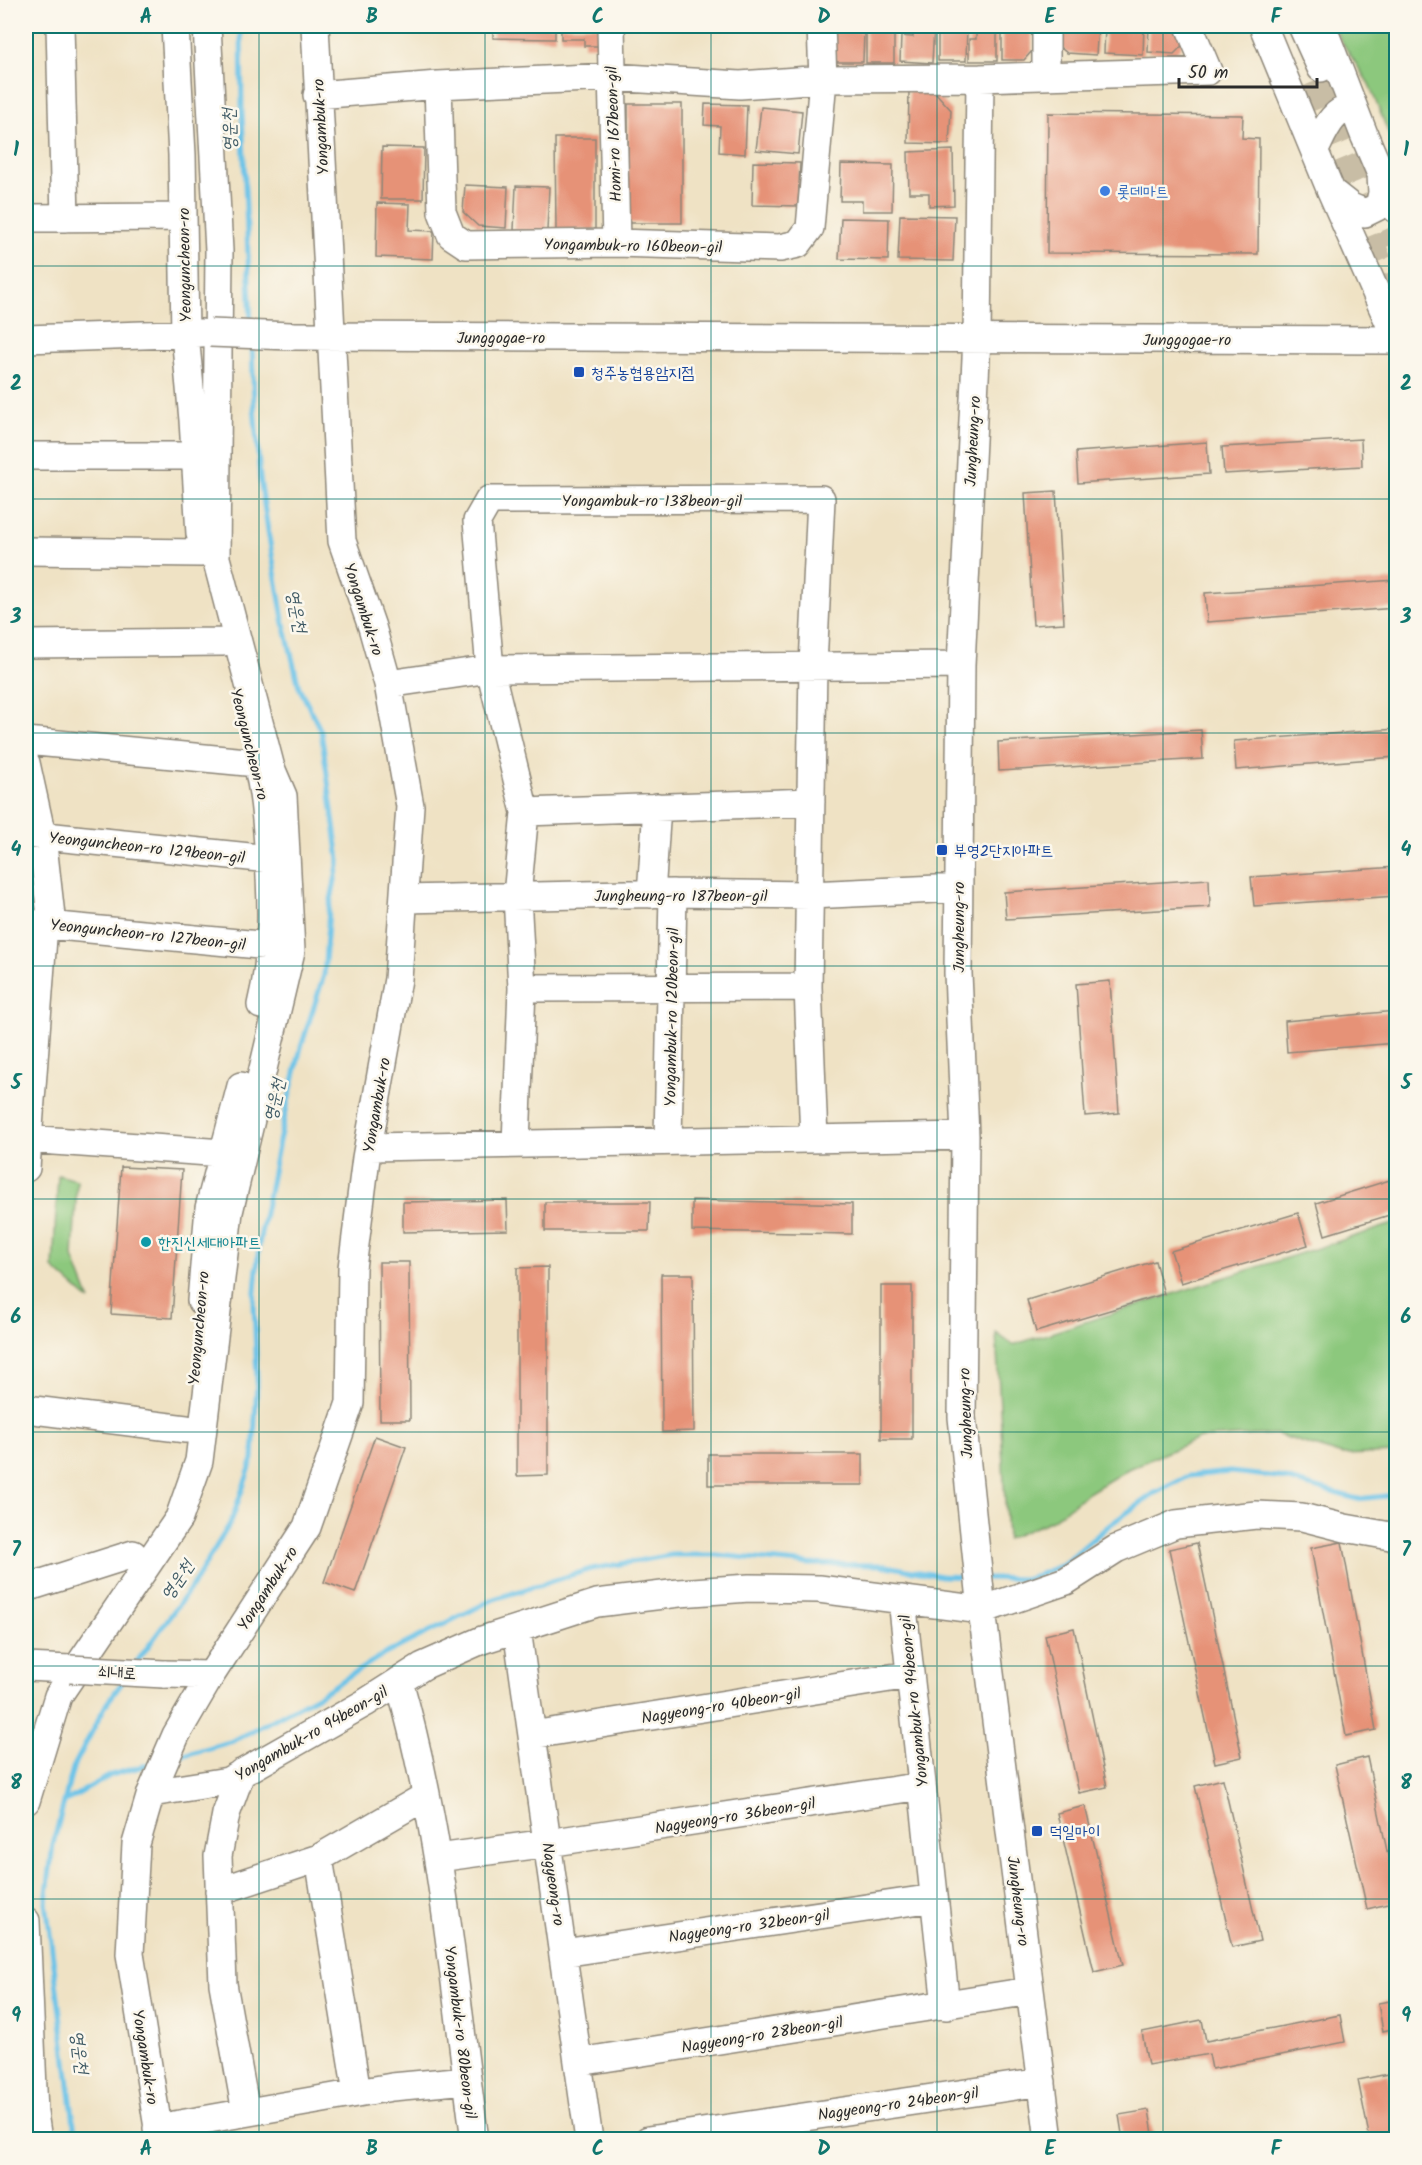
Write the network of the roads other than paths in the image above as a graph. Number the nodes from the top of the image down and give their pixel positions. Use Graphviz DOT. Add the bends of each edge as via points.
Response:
graph roads {
  1 [pos="60,26"];
  2 [pos="175,26"];
  3 [pos="207,26"];
  4 [pos="315,26"];
  5 [pos="611,26"];
  6 [pos="821,26"];
  7 [pos="1047,26"];
  8 [pos="1189,26"];
  9 [pos="1263,26"];
  10 [pos="1279,26"];
  11 [pos="1302,26"];
  12 [pos="1323,26"];
  13 [pos="1046,76"];
  14 [pos="611,77"];
  15 [pos="980,78"];
  16 [pos="823,79"];
  17 [pos="438,85"];
  18 [pos="318,95"];
  19 [pos="1355,111"];
  20 [pos="1315,150"];
  21 [pos="1380,169"];
  22 [pos="1331,191"];
  23 [pos="1396,209"];
  24 [pos="183,217"];
  25 [pos="26,218"];
  26 [pos="65,218"];
  27 [pos="616,243"];
  28 [pos="197,333"];
  29 [pos="333,337"];
  30 [pos="977,338"];
  31 [pos="26,339"];
  32 [pos="1396,339"];
  33 [pos="26,456"];
  34 [pos="195,456"];
  35 [pos="26,551"];
  36 [pos="201,553"];
  37 [pos="224,642"];
  38 [pos="26,644"];
  39 [pos="813,665"];
  40 [pos="961,665"];
  41 [pos="490,669"];
  42 [pos="388,684"];
  43 [pos="26,741"];
  44 [pos="26,763"];
  45 [pos="256,763"];
  46 [pos="811,802"];
  47 [pos="657,807"];
  48 [pos="525,812"];
  49 [pos="34,835"];
  50 [pos="269,859"];
  51 [pos="958,888"];
  52 [pos="662,894"];
  53 [pos="810,894"];
  54 [pos="517,896"];
  55 [pos="404,899"];
  56 [pos="41,924"];
  57 [pos="270,946"];
  58 [pos="671,987"];
  59 [pos="808,987"];
  60 [pos="522,988"];
  61 [pos="965,1136"];
  62 [pos="27,1139"];
  63 [pos="814,1139"];
  64 [pos="668,1141"];
  65 [pos="516,1144"];
  66 [pos="370,1147"];
  67 [pos="223,1154"];
  68 [pos="26,1168"];
  69 [pos="26,1409"];
  70 [pos="186,1429"];
  71 [pos="1396,1537"];
  72 [pos="133,1554"];
  73 [pos="26,1588"];
  74 [pos="902,1599"];
  75 [pos="981,1600"];
  76 [pos="517,1629"];
  77 [pos="26,1667"];
  78 [pos="62,1669"];
  79 [pos="211,1675"];
  80 [pos="909,1675"];
  81 [pos="399,1681"];
  82 [pos="26,1735"];
  83 [pos="532,1735"];
  84 [pos="241,1773"];
  85 [pos="151,1793"];
  86 [pos="923,1795"];
  87 [pos="426,1796"];
  88 [pos="26,1801"];
  89 [pos="548,1844"];
  90 [pos="319,1858"];
  91 [pos="438,1858"];
  92 [pos="219,1891"];
  93 [pos="934,1898"];
  94 [pos="26,1921"];
  95 [pos="447,1924"];
  96 [pos="563,1953"];
  97 [pos="1030,1991"];
  98 [pos="946,2006"];
  99 [pos="579,2062"];
  100 [pos="467,2080"];
  101 [pos="1042,2082"];
  102 [pos="357,2093"];
  103 [pos="246,2112"];
  104 [pos="159,2134"];
  105 [pos="714,2135"];
  106 [pos="38,2139"];
  107 [pos="474,2139"];
  108 [pos="589,2139"];
  109 [pos="648,2139"];
  110 [pos="1049,2139"];
  1 -- 26 [label="street"];
  2 -- 24 [label="street, Yeonguncheon-ro"];
  3 -- 88 [label="street" via="219,251 216,558 272,768 284,796 291,951 229,1212 200,1461 179,1518 58,1696"];
  4 -- 18 [label="street, Yongambuk-ro"];
  5 -- 14 [label="street, Homi-ro 167beon-gil"];
  6 -- 16 [label="street"];
  7 -- 13 [label="street"];
  8 -- 13 [label="street" via="1208,71"];
  9 -- 20 [label="street"];
  10 -- 11 [label="street" via="1315,81"];
  12 -- 19 [label="street"];
  13 -- 15 [label="street"];
  14 -- 16 [label="street" via="740,85"];
  14 -- 17 [label="street"];
  14 -- 27 [label="street, Homi-ro 167beon-gil"];
  15 -- 16 [label="street"];
  15 -- 30 [label="street"];
  16 -- 27 [label="street, Yongambuk-ro 160beon-gil" via="810,228 798,244 780,248"];
  17 -- 18 [label="street"];
  17 -- 27 [label="street, Yongambuk-ro 160beon-gil" via="442,212 451,235 466,245"];
  18 -- 29 [label="street, Yongambuk-ro"];
  19 -- 20 [label="street" via="1338,113"];
  19 -- 21 [label="street"];
  20 -- 22 [label="street"];
  21 -- 22 [label="street" via="1379,206 1365,213"];
  21 -- 23 [label="street"];
  22 -- 32 [label="street"];
  24 -- 26 [label="street"];
  24 -- 28 [label="street, Yeonguncheon-ro"];
  25 -- 26 [label="street"];
  28 -- 29 [label="street, Junggogae-ro, bridge"];
  28 -- 31 [label="street, Junggogae-ro"];
  28 -- 34 [label="street, Yeonguncheon-ro"];
  29 -- 30 [label="street, Junggogae-ro"];
  29 -- 42 [label="street, Yongambuk-ro" via="342,541"];
  30 -- 32 [label="street, Junggogae-ro"];
  30 -- 40 [label="street, Jungheung-ro"];
  33 -- 34 [label="street"];
  34 -- 36 [label="street, Yeonguncheon-ro"];
  35 -- 36 [label="street"];
  36 -- 37 [label="street, Yeonguncheon-ro"];
  37 -- 38 [label="street"];
  37 -- 45 [label="street, Yeonguncheon-ro"];
  39 -- 40 [label="street"];
  39 -- 41 [label="street"];
  39 -- 41 [label="street, Yongambuk-ro 138beon-gil" via="821,499 489,500 477,521"];
  39 -- 46 [label="street, Yongambuk-ro 138beon-gil"];
  40 -- 51 [label="street, Jungheung-ro"];
  41 -- 42 [label="street"];
  41 -- 48 [label="street, Yongambuk-ro 138beon-gil"];
  42 -- 55 [label="street, Yongambuk-ro" via="410,806"];
  43 -- 45 [label="street"];
  44 -- 49 [label="street"];
  45 -- 50 [label="street, Yeonguncheon-ro" via="264,789"];
  46 -- 47 [label="street"];
  46 -- 53 [label="street, Yongambuk-ro 138beon-gil"];
  47 -- 48 [label="street"];
  47 -- 52 [label="street"];
  48 -- 54 [label="street, Yongambuk-ro 138beon-gil"];
  49 -- 50 [label="street, Yeonguncheon-ro 129beon-gil"];
  49 -- 56 [label="street"];
  50 -- 57 [label="street, Yeonguncheon-ro"];
  51 -- 53 [label="street, Jungheung-ro 187beon-gil"];
  51 -- 61 [label="street, Jungheung-ro"];
  52 -- 53 [label="street, Jungheung-ro 187beon-gil"];
  52 -- 54 [label="street, Jungheung-ro 187beon-gil"];
  52 -- 58 [label="street, Yongambuk-ro 120beon-gil"];
  53 -- 59 [label="street"];
  54 -- 55 [label="street, Jungheung-ro 187beon-gil"];
  54 -- 60 [label="street, Yongambuk-ro 138beon-gil"];
  55 -- 66 [label="street, Yongambuk-ro" via="398,979"];
  56 -- 57 [label="street, Yeonguncheon-ro 127beon-gil"];
  56 -- 62 [label="street"];
  57 -- 67 [label="street, Yeonguncheon-ro" via="266,983"];
  58 -- 59 [label="street"];
  58 -- 60 [label="street"];
  58 -- 64 [label="street, Yongambuk-ro 120beon-gil"];
  59 -- 63 [label="street"];
  60 -- 65 [label="street, Yongambuk-ro 138beon-gil"];
  61 -- 63 [label="street"];
  61 -- 75 [label="street, Jungheung-ro" via="962,1417"];
  62 -- 67 [label="street"];
  62 -- 68 [label="street"];
  63 -- 64 [label="street"];
  64 -- 65 [label="street"];
  65 -- 66 [label="street"];
  66 -- 79 [label="street, Yongambuk-ro" via="352,1268 350,1403 307,1527"];
  67 -- 70 [label="street, Yeonguncheon-ro" via="208,1208 194,1385"];
  69 -- 70 [label="street"];
  70 -- 72 [label="street, Yeonguncheon-ro" via="180,1466 166,1502"];
  71 -- 75 [label="street" via="1302,1517 1256,1515 1176,1524 1116,1549 1066,1581"];
  72 -- 73 [label="street"];
  72 -- 78 [label="street, Yeonguncheon-ro"];
  74 -- 75 [label="street, Yongambuk-ro 94beon-gil"];
  74 -- 76 [label="street, Yongambuk-ro 94beon-gil" via="819,1589 679,1593 597,1603"];
  74 -- 80 [label="street, Yongambuk-ro 94beon-gil"];
  75 -- 97 [label="street, Jungheung-ro"];
  76 -- 81 [label="street, Yongambuk-ro 94beon-gil" via="482,1640"];
  76 -- 83 [label="street, Nagyeong-ro"];
  77 -- 78 [label="street, 쇠내로"];
  78 -- 79 [label="street, 쇠내로, bridge"];
  78 -- 82 [label="street, Yeonguncheon-ro"];
  79 -- 85 [label="street, Yongambuk-ro" via="176,1735"];
  80 -- 83 [label="street, Nagyeong-ro 40beon-gil"];
  80 -- 86 [label="street, Yongambuk-ro 94beon-gil"];
  81 -- 84 [label="street, Yongambuk-ro 94beon-gil"];
  81 -- 87 [label="street, Yongambuk-ro 94beon-gil" via="415,1736"];
  83 -- 89 [label="street, Nagyeong-ro"];
  84 -- 85 [label="street, Yongambuk-ro 94beon-gil" via="228,1781"];
  84 -- 92 [label="street" via="226,1814 218,1856"];
  85 -- 104 [label="street, Yongambuk-ro" via="136,1844 130,1954"];
  86 -- 89 [label="street, Nagyeong-ro 36beon-gil"];
  86 -- 93 [label="street"];
  87 -- 90 [label="street"];
  87 -- 91 [label="street, Yongambuk-ro 94beon-gil"];
  89 -- 91 [label="street, Nagyeong-ro 36beon-gil"];
  89 -- 96 [label="street, Nagyeong-ro"];
  90 -- 92 [label="street"];
  90 -- 102 [label="street"];
  91 -- 95 [label="street, Yongambuk-ro 94beon-gil"];
  92 -- 103 [label="street" via="223,1984"];
  93 -- 96 [label="street, Nagyeong-ro 32beon-gil"];
  93 -- 98 [label="street"];
  94 -- 106 [label="street"];
  95 -- 100 [label="street, Yongambuk-ro 80beon-gil"];
  96 -- 99 [label="street, Nagyeong-ro"];
  97 -- 98 [label="street, Nagyeong-ro 28beon-gil"];
  97 -- 101 [label="street, Jungheung-ro"];
  98 -- 99 [label="street, Nagyeong-ro 28beon-gil"];
  99 -- 108 [label="street, Nagyeong-ro"];
  100 -- 102 [label="street"];
  100 -- 107 [label="street, Yongambuk-ro 80beon-gil"];
  101 -- 105 [label="street, Nagyeong-ro 24beon-gil"];
  101 -- 110 [label="street, Jungheung-ro"];
  102 -- 103 [label="street"];
  103 -- 104 [label="street"];
  105 -- 109 [label="street, Nagyeong-ro 24beon-gil"];
}
